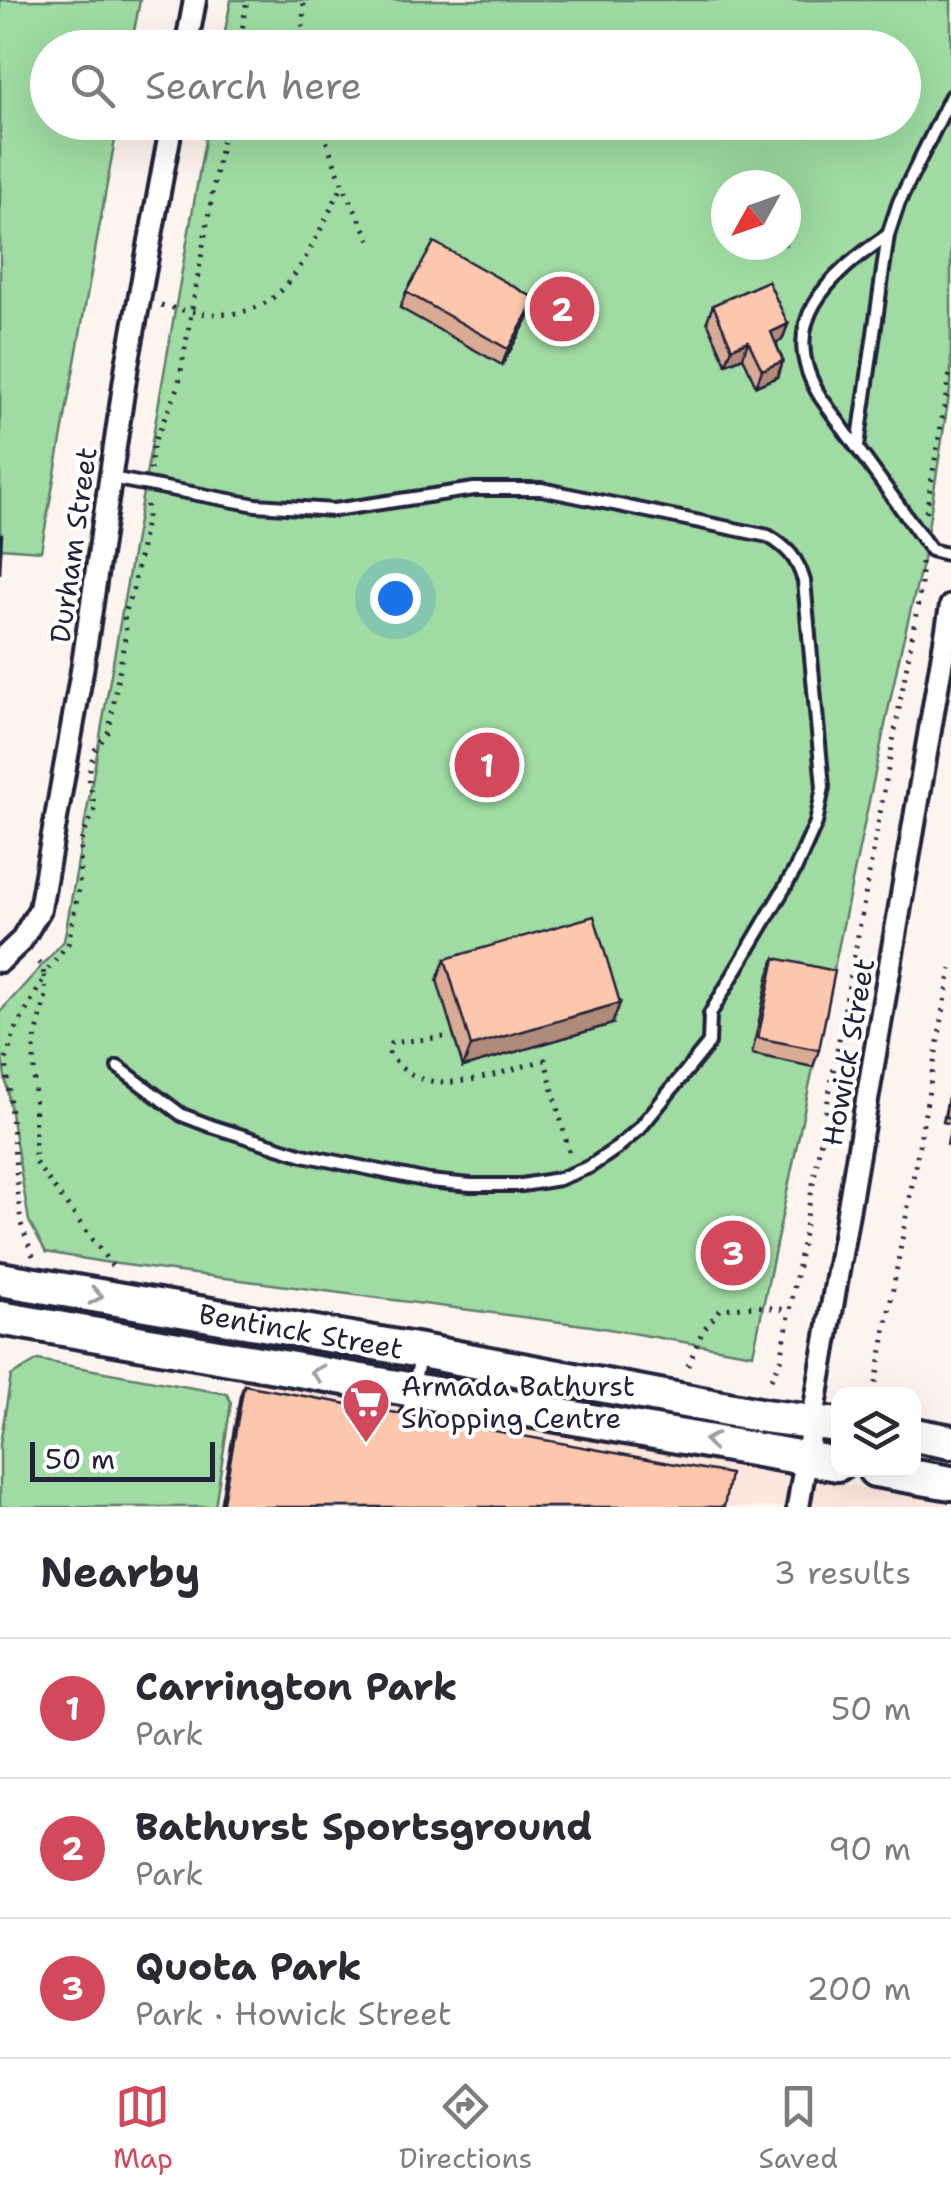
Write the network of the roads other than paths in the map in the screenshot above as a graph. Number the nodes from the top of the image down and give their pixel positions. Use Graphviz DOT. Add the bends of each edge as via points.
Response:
graph roads {
  1 [pos="195,0"];
  2 [pos="189,30"];
  3 [pos="951,96"];
  4 [pos="169,140"];
  5 [pos="888,234"];
  6 [pos="858,446"];
  7 [pos="110,478"];
  8 [pos="951,555"];
  9 [pos="951,606"];
  10 [pos="0,961"];
  11 [pos="118,1067"];
  12 [pos="0,1280"];
  13 [pos="0,1318"];
  14 [pos="266,1324"];
  15 [pos="421,1351"];
  16 [pos="256,1371"];
  17 [pos="413,1390"];
  18 [pos="826,1424"];
  19 [pos="405,1426"];
  20 [pos="921,1436"];
  21 [pos="951,1442"];
  22 [pos="822,1461"];
  23 [pos="920,1477"];
  24 [pos="951,1482"];
  25 [pos="798,1507"];
  1 -- 2 [label="street"];
  3 -- 5 [label="lane"];
  4 -- 7 [label="street, Durham Street"];
  5 -- 6 [label="lane"];
  5 -- 6 [label="lane" via="830,282 803,335 809,380"];
  6 -- 8 [label="lane" via="931,550"];
  7 -- 10 [label="street, Durham Street" via="40,909"];
  7 -- 11 [label="lane" via="256,504 334,510 474,489 541,489 768,536 795,557 804,580 823,787 795,870 710,1014 709,1042 640,1128 559,1179 471,1185 303,1155 182,1115"];
  9 -- 18 [label="street, Howick Street"];
  12 -- 14 [label="main road, Bentinck Street, one-way"];
  13 -- 16 [label="main road, Bentinck Street"];
  14 -- 15 [label="main road, Bentinck Street"];
  14 -- 16 [label="lane"];
  15 -- 17 [label="lane"];
  15 -- 18 [label="main road, Bentinck Street"];
  17 -- 16 [label="main road, Bentinck Street, one-way"];
  17 -- 19 [label="lane"];
  22 -- 17 [label="main road, Bentinck Street, one-way"];
  18 -- 22 [label="street, Howick Street"];
  20 -- 21 [label="main road"];
  22 -- 25 [label="street, Howick Street"];
  23 -- 24 [label="main road"];
}
